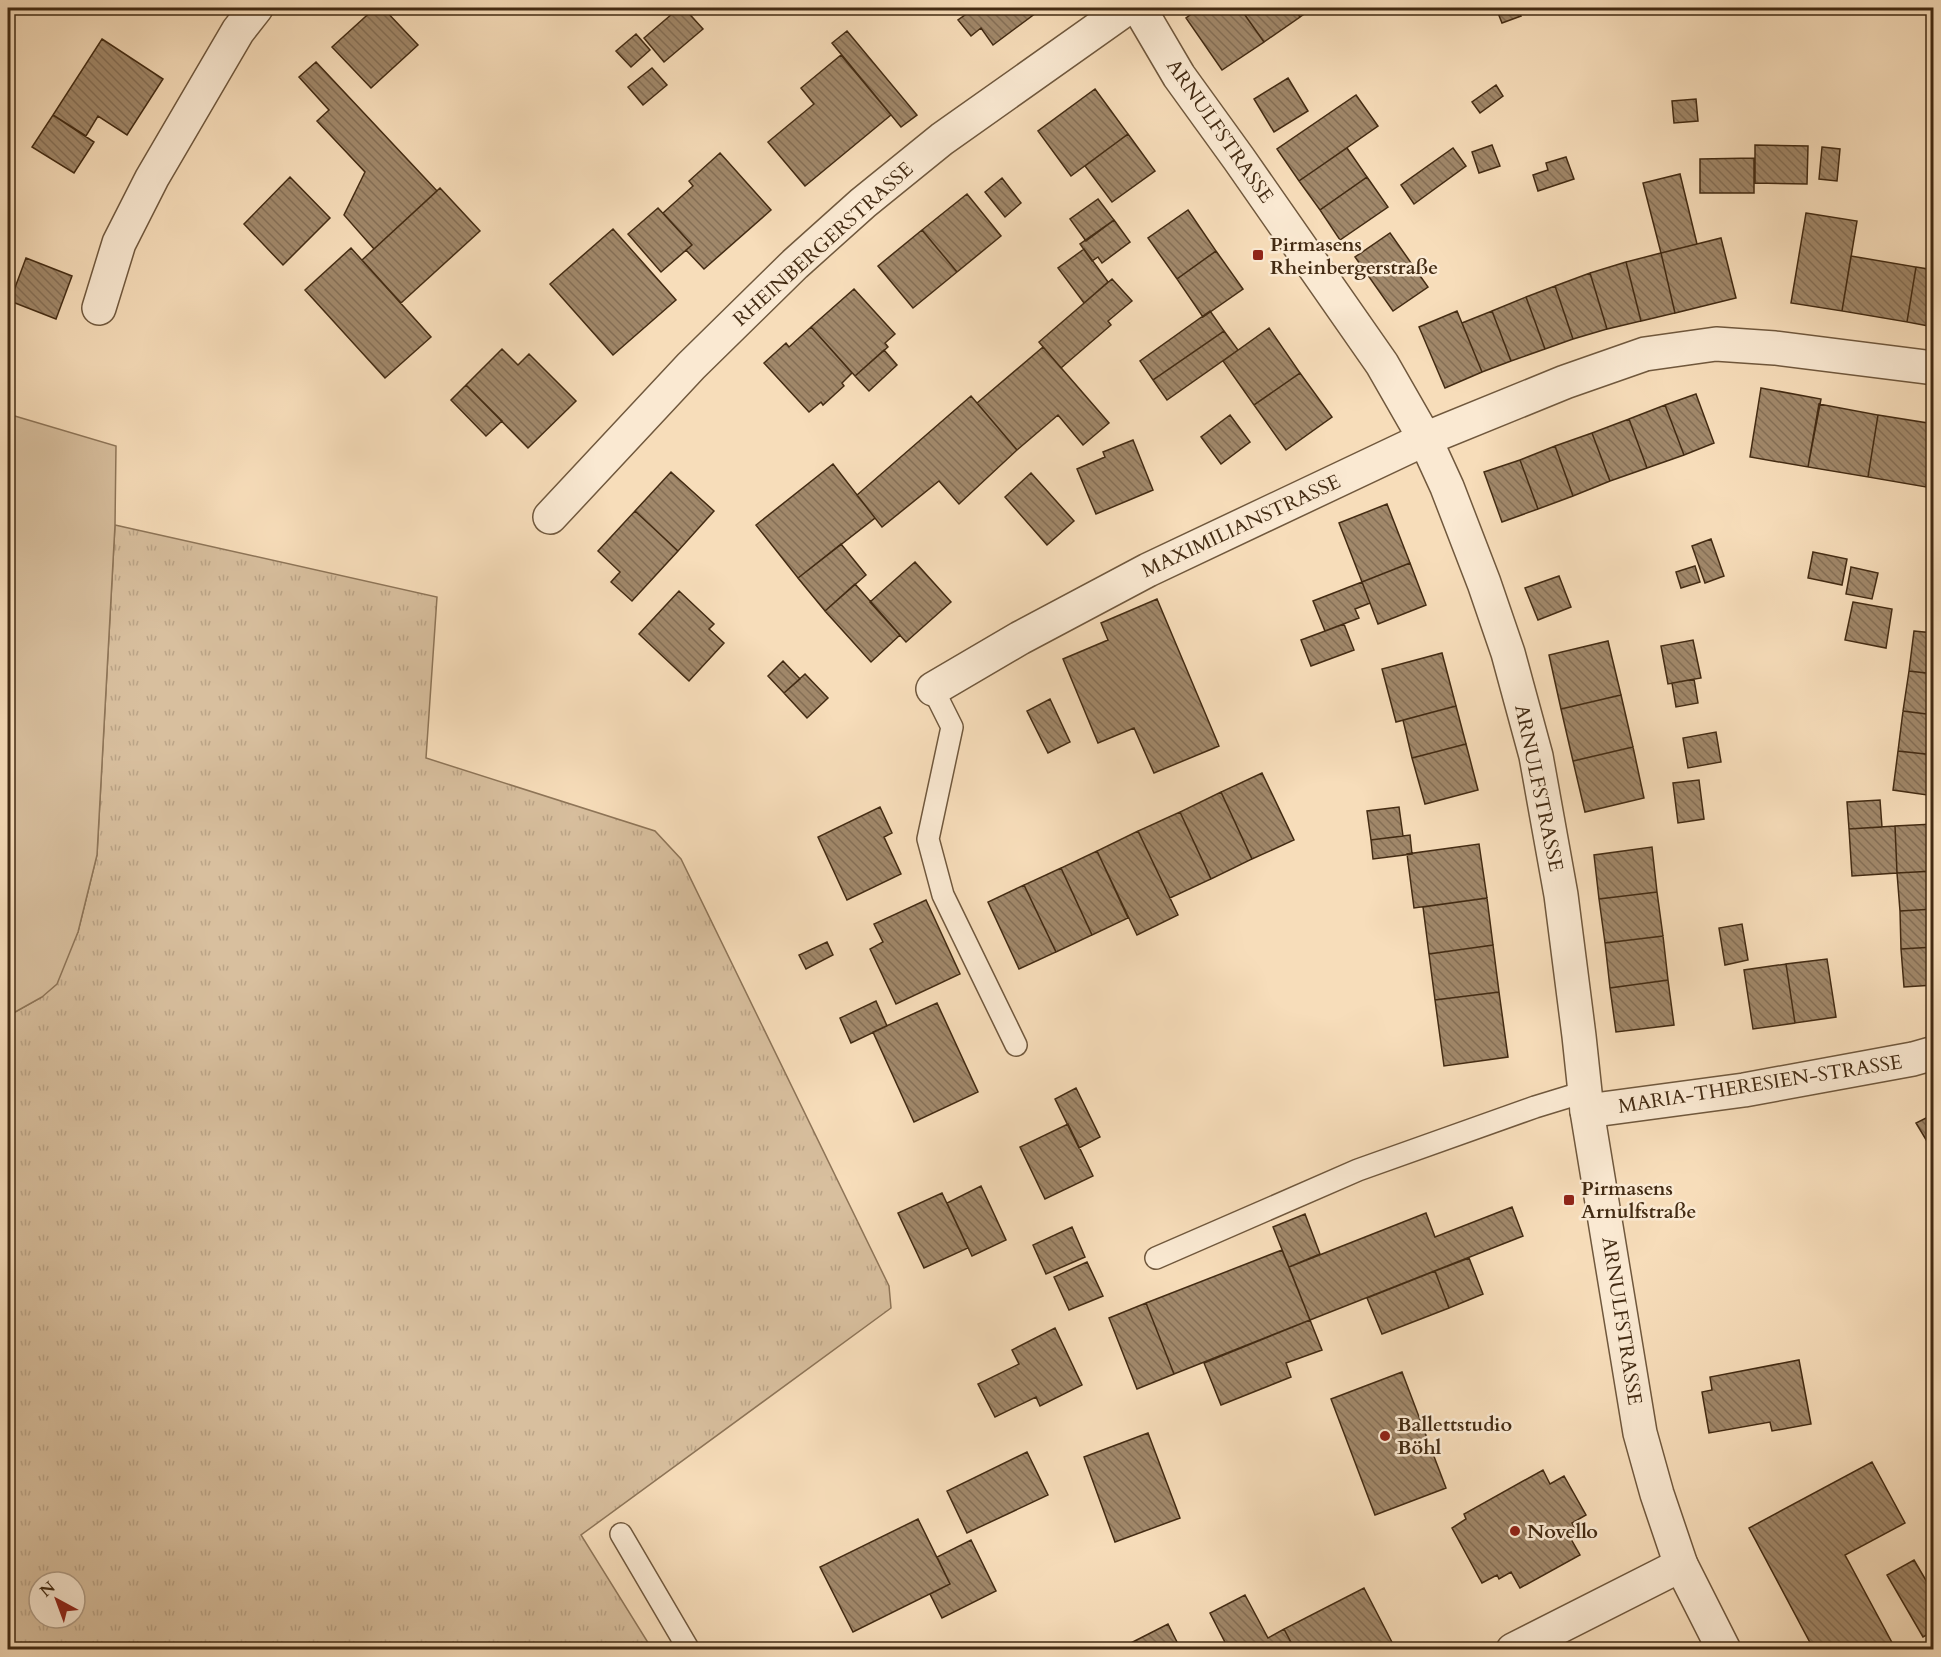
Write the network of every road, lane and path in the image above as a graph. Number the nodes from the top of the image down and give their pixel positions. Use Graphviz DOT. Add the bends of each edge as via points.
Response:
graph roads {
  1 [pos="256,8"];
  2 [pos="1127,8"];
  3 [pos="1139,8"];
  4 [pos="99,308"];
  5 [pos="1934,368"];
  6 [pos="1425,439"];
  7 [pos="550,517"];
  8 [pos="933,689"];
  9 [pos="1016,1046"];
  10 [pos="1934,1053"];
  11 [pos="1585,1101"];
  12 [pos="1156,1258"];
  13 [pos="621,1534"];
  14 [pos="1681,1565"];
  15 [pos="689,1650"];
  16 [pos="1513,1650"];
  17 [pos="1724,1650"];
  1 -- 4 [label="street" via="238,31 152,178 119,243"];
  2 -- 7 [label="street, RHEINBERGERSTRASSE" via="942,139 862,203 691,366"];
  3 -- 6 [label="street, ARNULFSTRASSE" via="1179,76 1382,364"];
  5 -- 6 [label="street, MAXIMILIANSTRASSE" via="1716,344 1645,354"];
  6 -- 8 [label="street, MAXIMILIANSTRASSE" via="1148,570"];
  6 -- 11 [label="street, ARNULFSTRASSE" via="1484,583 1536,756 1561,895"];
  8 -- 9 [label="lane, MAXIMILIANSTRASSE" via="952,727 928,839 944,895"];
  10 -- 11 [label="street, MARIA-THERESIEN-STRASSE" via="1744,1089"];
  11 -- 12 [label="lane" via="1535,1107 1358,1170"];
  11 -- 14 [label="street, ARNULFSTRASSE" via="1641,1433"];
  13 -- 15 [label="lane"];
  14 -- 16 [label="street"];
  14 -- 17 [label="street, ARNULFSTRASSE"];
}
